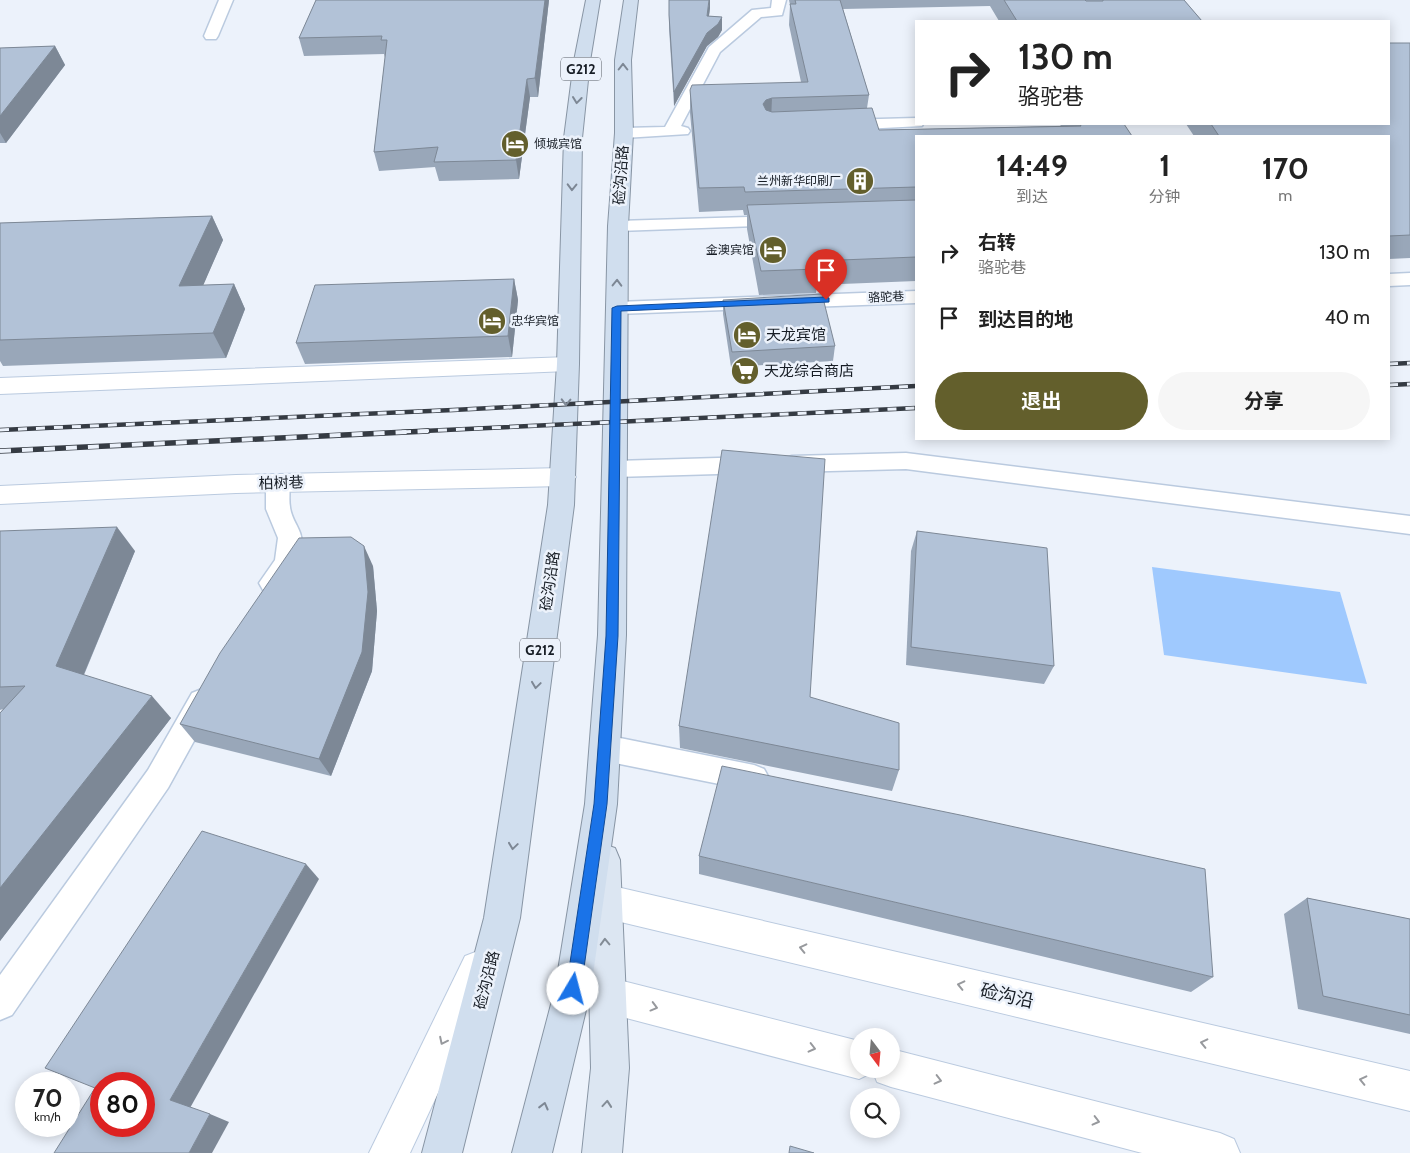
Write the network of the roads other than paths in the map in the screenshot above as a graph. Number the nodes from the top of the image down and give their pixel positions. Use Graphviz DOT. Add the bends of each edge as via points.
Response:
graph roads {
  1 [pos="226,0"];
  2 [pos="593,0"];
  3 [pos="631,0"];
  4 [pos="779,0"];
  5 [pos="211,36"];
  6 [pos="915,123"];
  7 [pos="829,126"];
  8 [pos="624,133"];
  9 [pos="797,220"];
  10 [pos="618,226"];
  11 [pos="1410,279"];
  12 [pos="1390,280"];
  13 [pos="915,296"];
  14 [pos="617,308"];
  15 [pos="568,364"];
  16 [pos="0,386"];
  17 [pos="615,469"];
  18 [pos="563,477"];
  19 [pos="278,483"];
  20 [pos="0,494"];
  21 [pos="1410,525"];
  22 [pos="258,600"];
  23 [pos="215,677"];
  24 [pos="605,748"];
  25 [pos="781,784"];
  26 [pos="601,804"];
  27 [pos="604,901"];
  28 [pos="502,918"];
  29 [pos="607,995"];
  30 [pos="0,1003"];
  31 [pos="850,1058"];
  32 [pos="900,1070"];
  33 [pos="1410,1091"];
  34 [pos="388,1153"];
  35 [pos="442,1153"];
  36 [pos="532,1153"];
  37 [pos="602,1153"];
  38 [pos="1220,1153"];
  1 -- 5 [label="lane"];
  2 -- 15 [label="highway, 硷沟沿路 / G212, one-way" via="573,138"];
  8 -- 3 [label="highway, 硷沟沿路 / G212, one-way" via="623,60"];
  4 -- 8 [label="lane" via="777,12 757,13 714,50 677,131"];
  6 -- 7 [label="lane"];
  8 -- 10 [label="highway, 硷沟沿路 / G212"];
  9 -- 10 [label="lane"];
  14 -- 10 [label="highway, 硷沟沿路 / G212, one-way"];
  11 -- 12 [label="lane"];
  13 -- 14 [label="lane, 骆驼巷"];
  14 -- 17 [label="highway, 硷沟沿路 / G212"];
  15 -- 16 [label="street"];
  15 -- 18 [label="highway, 硷沟沿路 / G212, one-way"];
  17 -- 21 [label="lane" via="906,461"];
  17 -- 24 [label="highway, 硷沟沿路 / G212" via="612,636"];
  18 -- 19 [label="street, 柏树巷"];
  18 -- 28 [label="highway, 硷沟沿路 / G212, one-way"];
  19 -- 20 [label="street, 柏树巷"];
  19 -- 22 [label="lane" via="278,509 290,538 287,562"];
  23 -- 30 [label="lane" via="158,780"];
  24 -- 25 [label="lane"];
  24 -- 26 [label="highway, 硷沟沿路 / G212"];
  26 -- 27 [label="main road"];
  36 -- 26 [label="highway, 硷沟沿路 / G212, one-way" via="573,989"];
  29 -- 27 [label="main road, one-way"];
  33 -- 27 [label="street, 硷沟沿, one-way"];
  28 -- 34 [label="street, one-way"];
  28 -- 35 [label="highway, 硷沟沿路 / G212"];
  29 -- 31 [label="street, one-way"];
  37 -- 29 [label="main road, one-way" via="610,1068"];
  32 -- 38 [label="street, one-way"];
}
